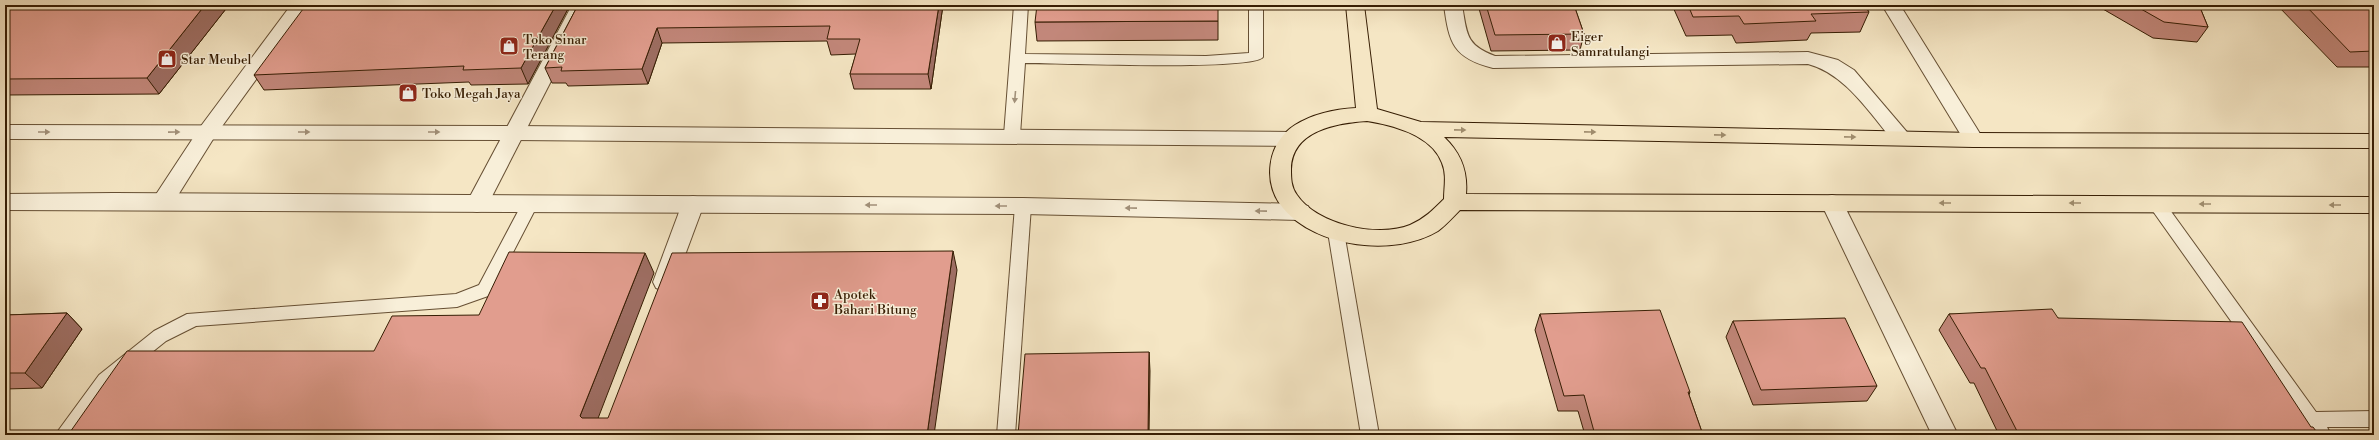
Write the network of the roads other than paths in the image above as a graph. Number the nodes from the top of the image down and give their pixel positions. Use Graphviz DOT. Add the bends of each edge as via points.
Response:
graph roads {
  1 [pos="301,5"];
  2 [pos="581,5"];
  3 [pos="1021,5"];
  4 [pos="1256,5"];
  5 [pos="1355,5"];
  6 [pos="1453,5"];
  7 [pos="1891,5"];
  8 [pos="1018,58"];
  9 [pos="1367,114"];
  10 [pos="1421,129"];
  11 [pos="208,131"];
  12 [pos="5,132"];
  13 [pos="514,133"];
  14 [pos="1012,135"];
  15 [pos="1902,138"];
  16 [pos="1292,139"];
  17 [pos="1974,140"];
  18 [pos="2374,141"];
  19 [pos="5,202"];
  20 [pos="162,202"];
  21 [pos="1454,202"];
  22 [pos="1832,203"];
  23 [pos="477,204"];
  24 [pos="530,204"];
  25 [pos="693,204"];
  26 [pos="2156,204"];
  27 [pos="2374,205"];
  28 [pos="1023,206"];
  29 [pos="1300,212"];
  30 [pos="1336,232"];
  31 [pos="656,301"];
  32 [pos="2374,419"];
  33 [pos="2311,420"];
  34 [pos="64,435"];
  35 [pos="1006,435"];
  36 [pos="1370,435"];
  37 [pos="1945,435"];
  38 [pos="2322,435"];
  1 -- 11 [label="street"];
  2 -- 13 [label="street"];
  3 -- 8 [label="lane"];
  4 -- 8 [label="lane" via="1256,57 1206,61"];
  5 -- 9 [label="highway"];
  6 -- 15 [label="street" via="1460,44 1473,56 1493,62 1808,58 1831,64 1847,75"];
  7 -- 17 [label="street"];
  8 -- 14 [label="lane, one-way"];
  9 -- 10 [label="highway" via="1404,122"];
  9 -- 16 [label="highway" via="1338,116 1312,124"];
  10 -- 15 [label="highway, one-way"];
  10 -- 21 [label="highway" via="1438,143 1451,159 1456,177"];
  12 -- 11 [label="street, one-way"];
  11 -- 13 [label="street, one-way"];
  11 -- 20 [label="street"];
  13 -- 14 [label="street"];
  13 -- 23 [label="street"];
  14 -- 16 [label="street"];
  15 -- 17 [label="highway"];
  16 -- 29 [label="highway" via="1283,152 1279,167 1280,183"];
  17 -- 18 [label="highway"];
  19 -- 20 [label="street"];
  20 -- 23 [label="street"];
  21 -- 22 [label="highway"];
  21 -- 30 [label="highway" via="1430,225 1409,234 1385,238"];
  26 -- 22 [label="highway, one-way"];
  22 -- 37 [label="street"];
  23 -- 24 [label="street"];
  24 -- 25 [label="street"];
  24 -- 34 [label="lane" via="484,290 457,300 192,319 160,336 105,380"];
  28 -- 25 [label="street, one-way"];
  25 -- 31 [label="street"];
  27 -- 26 [label="highway, one-way"];
  26 -- 33 [label="lane"];
  29 -- 28 [label="street, one-way"];
  28 -- 35 [label="lane"];
  29 -- 30 [label="highway"];
  30 -- 36 [label="lane"];
  32 -- 33 [label="lane"];
  33 -- 38 [label="lane"];
}
